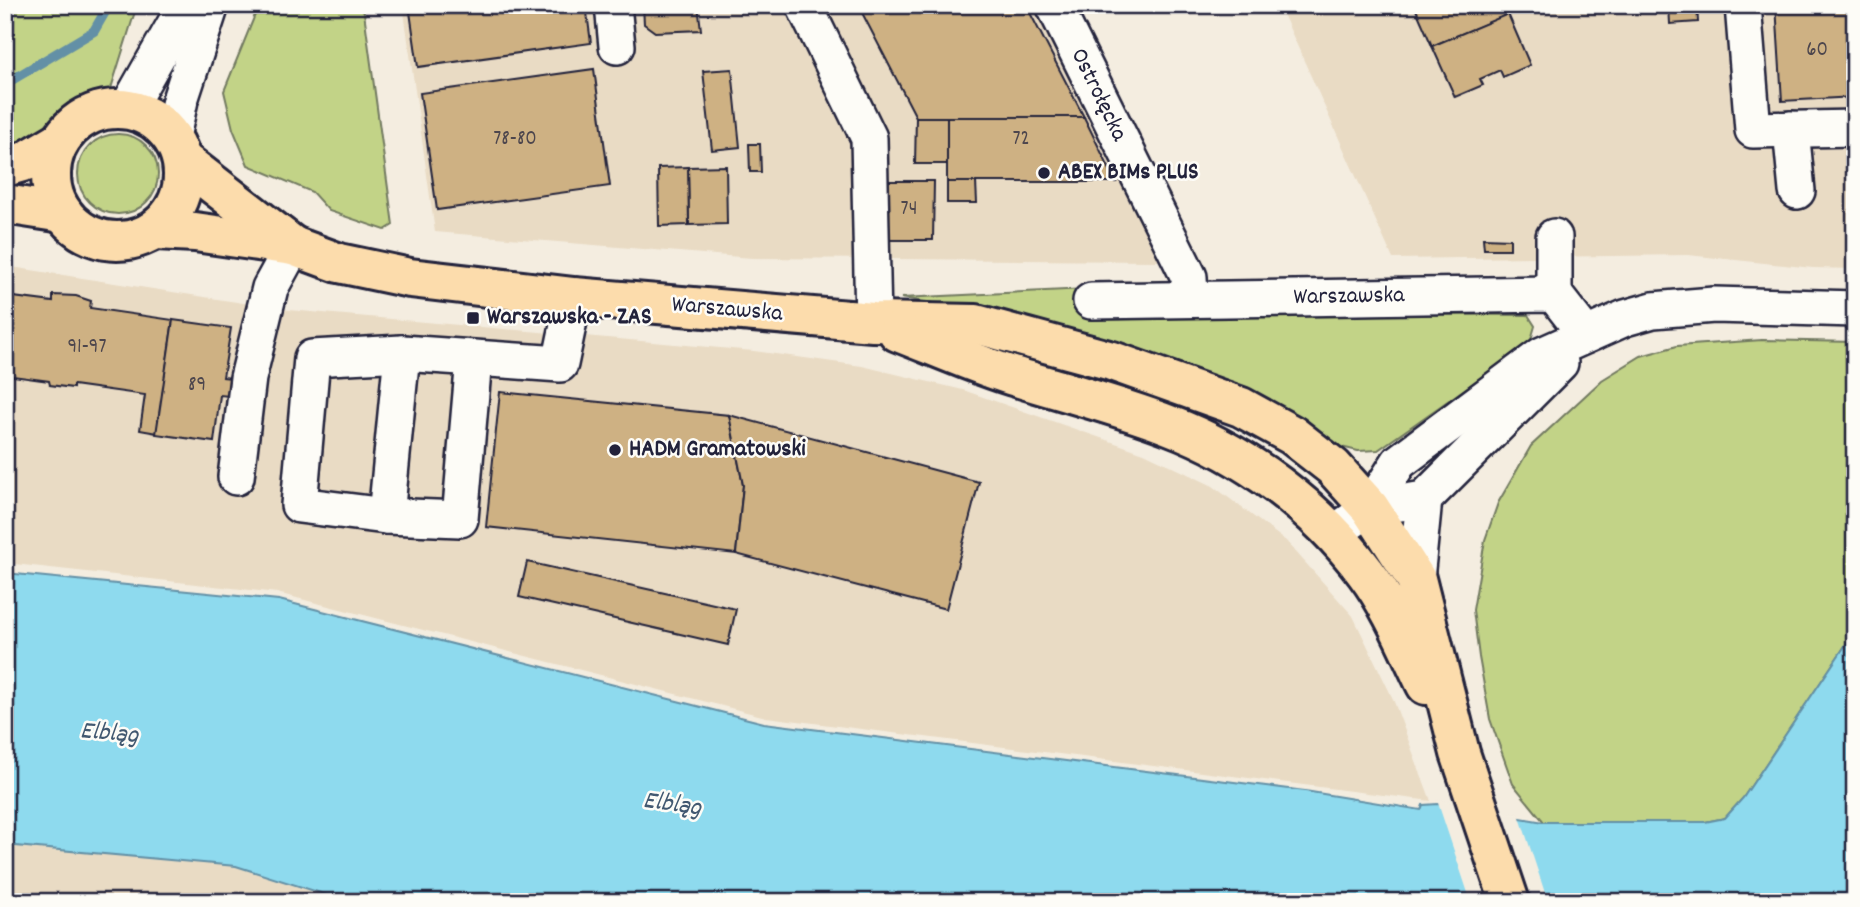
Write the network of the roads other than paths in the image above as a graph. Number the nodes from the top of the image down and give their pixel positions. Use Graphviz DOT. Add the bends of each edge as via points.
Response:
graph roads {
  1 [pos="186,5"];
  2 [pos="211,5"];
  3 [pos="613,5"];
  4 [pos="804,5"];
  5 [pos="1054,5"];
  6 [pos="1743,5"];
  7 [pos="617,46"];
  8 [pos="127,109"];
  9 [pos="1855,128"];
  10 [pos="1791,129"];
  11 [pos="60,141"];
  12 [pos="177,148"];
  13 [pos="5,167"];
  14 [pos="1797,191"];
  15 [pos="5,204"];
  16 [pos="63,213"];
  17 [pos="156,230"];
  18 [pos="1554,237"];
  19 [pos="293,246"];
  20 [pos="1554,293"];
  21 [pos="574,297"];
  22 [pos="1190,299"];
  23 [pos="1091,301"];
  24 [pos="1855,309"];
  25 [pos="873,322"];
  26 [pos="1586,335"];
  27 [pos="402,353"];
  28 [pos="474,359"];
  29 [pos="236,477"];
  30 [pos="1424,499"];
  31 [pos="1370,508"];
  32 [pos="386,516"];
  33 [pos="1334,533"];
  34 [pos="1416,579"];
  35 [pos="1460,753"];
  36 [pos="1510,902"];
  1 -- 8 [label="street"];
  2 -- 12 [label="street" via="180,100"];
  3 -- 7 [label="street"];
  4 -- 25 [label="street" via="869,138"];
  5 -- 22 [label="street, Ostrołęcka" via="1189,277"];
  6 -- 10 [label="street" via="1753,130"];
  8 -- 11 [label="main road" via="90,114"];
  8 -- 12 [label="main road" via="146,114"];
  9 -- 10 [label="street"];
  10 -- 14 [label="street"];
  11 -- 13 [label="main road" via="26,161"];
  11 -- 16 [label="main road" via="51,176 53,194"];
  12 -- 17 [label="main road" via="184,181 178,201"];
  12 -- 19 [label="main road, Warszawska"];
  15 -- 16 [label="main road"];
  16 -- 17 [label="main road" via="93,237 112,241 134,240"];
  17 -- 19 [label="main road, Warszawska"];
  18 -- 20 [label="street"];
  19 -- 21 [label="main road, Warszawska" via="339,263 410,278"];
  19 -- 29 [label="street" via="270,288 257,339"];
  20 -- 22 [label="street, Warszawska"];
  20 -- 26 [label="street"];
  21 -- 25 [label="main road, Warszawska"];
  21 -- 28 [label="street" via="560,364"];
  22 -- 23 [label="street, Warszawska"];
  24 -- 26 [label="street" via="1773,305 1664,309 1625,318"];
  25 -- 31 [label="main road, Warszawska" via="976,324 1052,342 1182,383 1241,407 1292,435 1333,467"];
  25 -- 33 [label="main road, Warszawska" via="1004,373 1170,425 1259,472 1299,500"];
  26 -- 30 [label="street"];
  26 -- 31 [label="street" via="1542,355 1399,462"];
  27 -- 28 [label="street"];
  27 -- 32 [label="street"];
  27 -- 32 [label="street" via="312,358 299,505"];
  28 -- 32 [label="street" via="460,519"];
  30 -- 31 [label="street"];
  30 -- 34 [label="street, Warszawska"];
  31 -- 33 [label="street"];
  31 -- 34 [label="main road, Warszawska"];
  33 -- 35 [label="main road, Warszawska" via="1368,575"];
  34 -- 35 [label="main road, Warszawska"];
  35 -- 36 [label="main road"];
}
